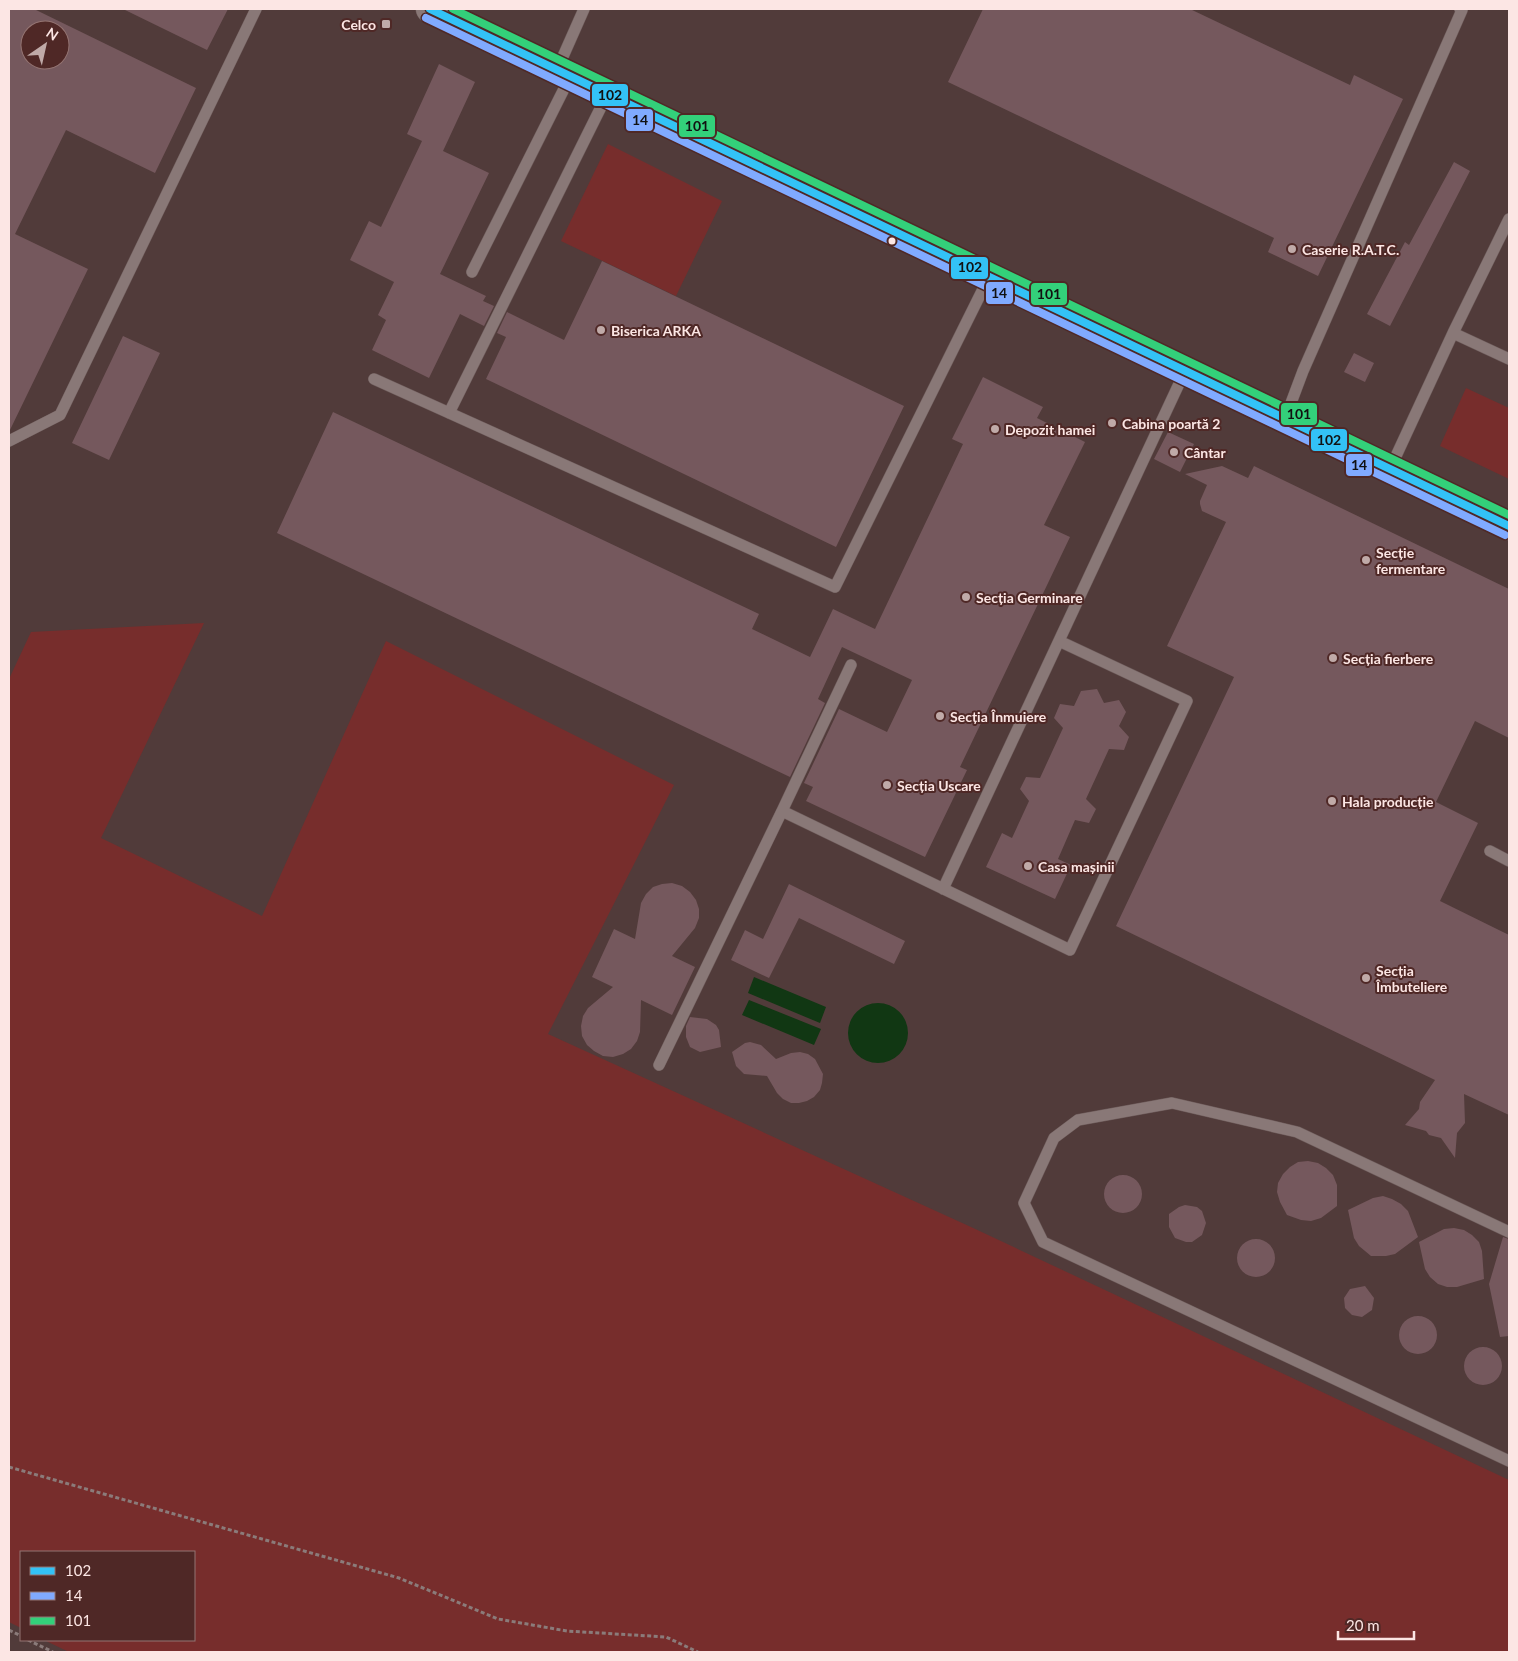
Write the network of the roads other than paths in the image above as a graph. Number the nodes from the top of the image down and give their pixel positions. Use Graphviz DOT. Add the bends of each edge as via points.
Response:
graph roads {
  1 [pos="256,9"];
  2 [pos="430,9"];
  3 [pos="584,9"];
  4 [pos="1460,9"];
  5 [pos="563,74"];
  6 [pos="607,95"];
  7 [pos="1509,219"];
  8 [pos="472,272"];
  9 [pos="988,277"];
  10 [pos="1453,333"];
  11 [pos="1509,359"];
  12 [pos="1184,371"];
  13 [pos="374,379"];
  14 [pos="449,413"];
  15 [pos="1285,419"];
  16 [pos="9,441"];
  17 [pos="1390,469"];
  18 [pos="1509,526"];
  19 [pos="1059,641"];
  20 [pos="851,665"];
  21 [pos="782,811"];
  22 [pos="1490,852"];
  23 [pos="1509,861"];
  24 [pos="943,889"];
  25 [pos="659,1065"];
  26 [pos="1509,1232"];
  27 [pos="1509,1461"];
  1 -- 16 [label="lane" via="60,415"];
  2 -- 5 [label="street"];
  3 -- 5 [label="lane"];
  4 -- 15 [label="lane"];
  5 -- 6 [label="street"];
  5 -- 8 [label="lane"];
  6 -- 9 [label="street"];
  6 -- 14 [label="lane"];
  7 -- 10 [label="lane"];
  9 -- 12 [label="street"];
  9 -- 14 [label="lane" via="835,587"];
  10 -- 11 [label="lane"];
  10 -- 17 [label="lane"];
  12 -- 15 [label="street"];
  12 -- 19 [label="lane"];
  13 -- 14 [label="lane"];
  15 -- 17 [label="street"];
  17 -- 18 [label="street"];
  19 -- 24 [label="lane"];
  19 -- 24 [label="lane" via="1187,701 1070,950"];
  20 -- 21 [label="lane"];
  21 -- 24 [label="lane"];
  21 -- 25 [label="lane"];
  22 -- 23 [label="lane"];
  26 -- 27 [label="lane" via="1296,1132 1172,1103 1078,1120 1054,1138 1024,1203 1043,1242"];
}
